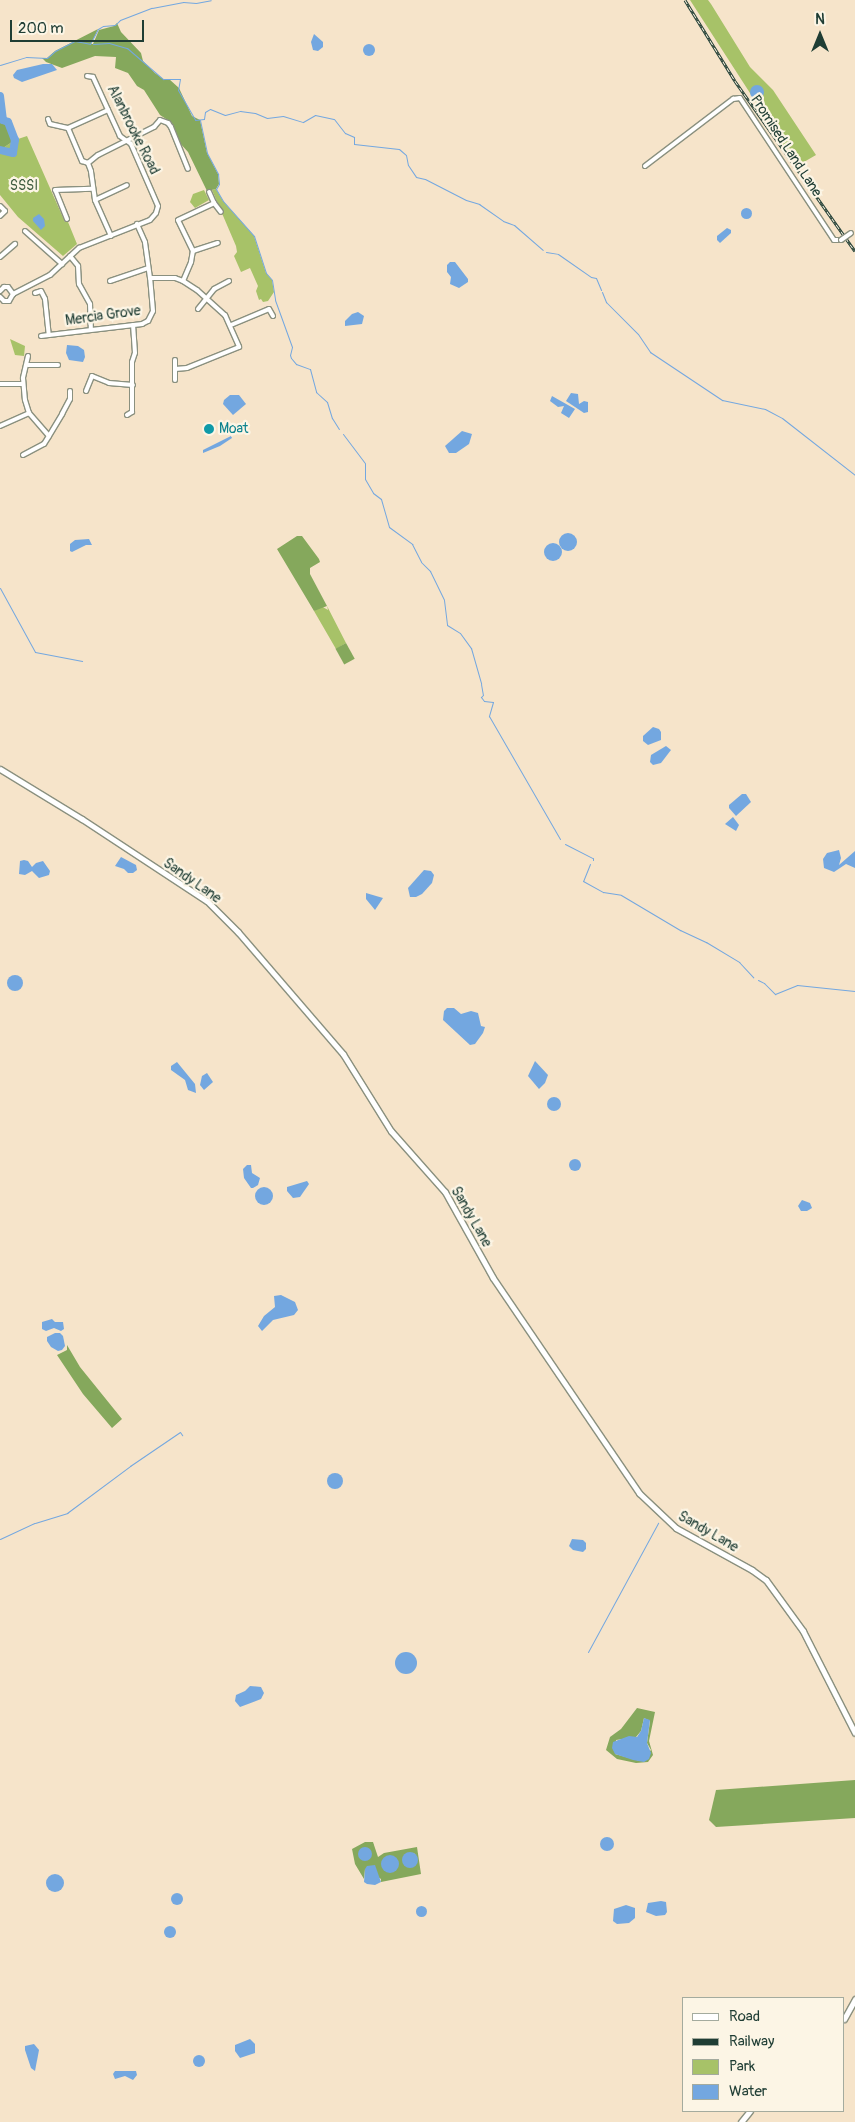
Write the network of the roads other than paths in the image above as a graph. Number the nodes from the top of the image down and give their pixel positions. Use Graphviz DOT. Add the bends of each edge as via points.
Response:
graph roads {
  1 [pos="97,72"];
  2 [pos="87,76"];
  3 [pos="93,77"];
  4 [pos="108,110"];
  5 [pos="48,119"];
  6 [pos="50,124"];
  7 [pos="45,127"];
  8 [pos="68,128"];
  9 [pos="125,141"];
  10 [pos="187,155"];
  11 [pos="182,158"];
  12 [pos="88,163"];
  13 [pos="645,166"];
  14 [pos="188,169"];
  15 [pos="127,185"];
  16 [pos="92,189"];
  17 [pos="49,190"];
  18 [pos="56,190"];
  19 [pos="209,192"];
  20 [pos="95,200"];
  21 [pos="214,203"];
  22 [pos="0,206"];
  23 [pos="221,212"];
  24 [pos="1,218"];
  25 [pos="67,219"];
  26 [pos="178,220"];
  27 [pos="172,222"];
  28 [pos="137,224"];
  29 [pos="26,231"];
  30 [pos="850,233"];
  31 [pos="111,236"];
  32 [pos="15,244"];
  33 [pos="215,249"];
  34 [pos="193,251"];
  35 [pos="70,256"];
  36 [pos="0,257"];
  37 [pos="62,264"];
  38 [pos="148,268"];
  39 [pos="150,278"];
  40 [pos="118,279"];
  41 [pos="110,281"];
  42 [pos="183,281"];
  43 [pos="229,281"];
  44 [pos="119,285"];
  45 [pos="2,287"];
  46 [pos="46,288"];
  47 [pos="41,291"];
  48 [pos="13,292"];
  49 [pos="35,294"];
  50 [pos="206,299"];
  51 [pos="1,300"];
  52 [pos="267,304"];
  53 [pos="269,309"];
  54 [pos="198,310"];
  55 [pos="273,316"];
  56 [pos="133,325"];
  57 [pos="231,325"];
  58 [pos="91,329"];
  59 [pos="49,335"];
  60 [pos="41,336"];
  61 [pos="240,347"];
  62 [pos="243,352"];
  63 [pos="28,356"];
  64 [pos="52,360"];
  65 [pos="175,360"];
  66 [pos="28,365"];
  67 [pos="52,365"];
  68 [pos="58,365"];
  69 [pos="175,369"];
  70 [pos="175,380"];
  71 [pos="0,384"];
  72 [pos="23,384"];
  73 [pos="133,385"];
  74 [pos="70,391"];
  75 [pos="86,391"];
  76 [pos="29,412"];
  77 [pos="128,415"];
  78 [pos="0,426"];
  79 [pos="49,436"];
  80 [pos="23,455"];
  81 [pos="0,769"];
  82 [pos="855,1733"];
  83 [pos="855,1999"];
  84 [pos="845,2017"];
  85 [pos="749,2112"];
  86 [pos="740,2122"];
  1 -- 3 [label="street, Alanbrooke Road"];
  2 -- 3 [label="street, Alanbrooke Road"];
  3 -- 4 [label="street, Alanbrooke Road"];
  4 -- 8 [label="street"];
  4 -- 9 [label="street, Alanbrooke Road"];
  5 -- 6 [label="street"];
  6 -- 7 [label="street"];
  6 -- 8 [label="street"];
  8 -- 12 [label="street" via="82,161"];
  9 -- 11 [label="street" via="154,127 160,120 171,127"];
  9 -- 12 [label="street"];
  9 -- 28 [label="street, Alanbrooke Road" via="131,144 158,206 155,216"];
  10 -- 11 [label="street"];
  11 -- 14 [label="street"];
  12 -- 16 [label="street"];
  13 -- 30 [label="street, Promised Land Lane, bridge" via="733,99 740,98 834,240 841,240"];
  15 -- 20 [label="street"];
  16 -- 18 [label="street"];
  16 -- 20 [label="street"];
  17 -- 18 [label="street"];
  18 -- 25 [label="street"];
  19 -- 21 [label="street"];
  20 -- 31 [label="street"];
  21 -- 23 [label="street"];
  21 -- 26 [label="street" via="186,213"];
  22 -- 24 [label="street" via="5,211"];
  26 -- 27 [label="street"];
  26 -- 34 [label="street"];
  28 -- 31 [label="street, Alanbrooke Road"];
  28 -- 38 [label="street, Mercia Grove" via="145,242"];
  29 -- 37 [label="street"];
  31 -- 35 [label="street, Alanbrooke Road" via="79,248"];
  32 -- 36 [label="street"];
  33 -- 34 [label="street" via="217,244"];
  34 -- 42 [label="street"];
  35 -- 37 [label="street, Alanbrooke Road"];
  35 -- 58 [label="street" via="78,266 80,284 90,304"];
  37 -- 48 [label="street, Alanbrooke Road" via="50,275"];
  38 -- 39 [label="street, Mercia Grove"];
  38 -- 40 [label="street"];
  39 -- 42 [label="street" via="168,277"];
  39 -- 56 [label="street, Mercia Grove" via="152,316 142,324"];
  40 -- 41 [label="street"];
  40 -- 44 [label="street"];
  42 -- 50 [label="street"];
  43 -- 50 [label="street"];
  45 -- 48 [label="street"];
  46 -- 47 [label="street"];
  47 -- 49 [label="street"];
  47 -- 59 [label="street, Mercia Grove" via="46,304"];
  48 -- 51 [label="street, Alanbrooke Road" via="11,300"];
  50 -- 54 [label="street"];
  50 -- 57 [label="street" via="225,315"];
  52 -- 53 [label="street"];
  53 -- 55 [label="street"];
  53 -- 57 [label="street"];
  56 -- 58 [label="street, Mercia Grove"];
  56 -- 73 [label="street"];
  57 -- 61 [label="street"];
  58 -- 59 [label="street, Mercia Grove"];
  59 -- 60 [label="street, Mercia Grove"];
  61 -- 62 [label="street"];
  61 -- 69 [label="street" via="187,368"];
  63 -- 66 [label="street"];
  64 -- 67 [label="street"];
  65 -- 69 [label="street"];
  66 -- 67 [label="street"];
  66 -- 72 [label="street"];
  67 -- 68 [label="street"];
  69 -- 70 [label="street"];
  71 -- 72 [label="street"];
  72 -- 76 [label="street"];
  73 -- 75 [label="street" via="110,383 92,374"];
  73 -- 77 [label="street" via="135,411"];
  74 -- 79 [label="street" via="70,399"];
  76 -- 78 [label="street"];
  76 -- 79 [label="street"];
  79 -- 80 [label="street" via="44,444"];
  81 -- 82 [label="street, Sandy Lane" via="207,901 238,932 343,1054 391,1131 445,1192 493,1278 639,1493 676,1528 766,1580 803,1631"];
  83 -- 84 [label="street"];
  85 -- 86 [label="street"];
}
